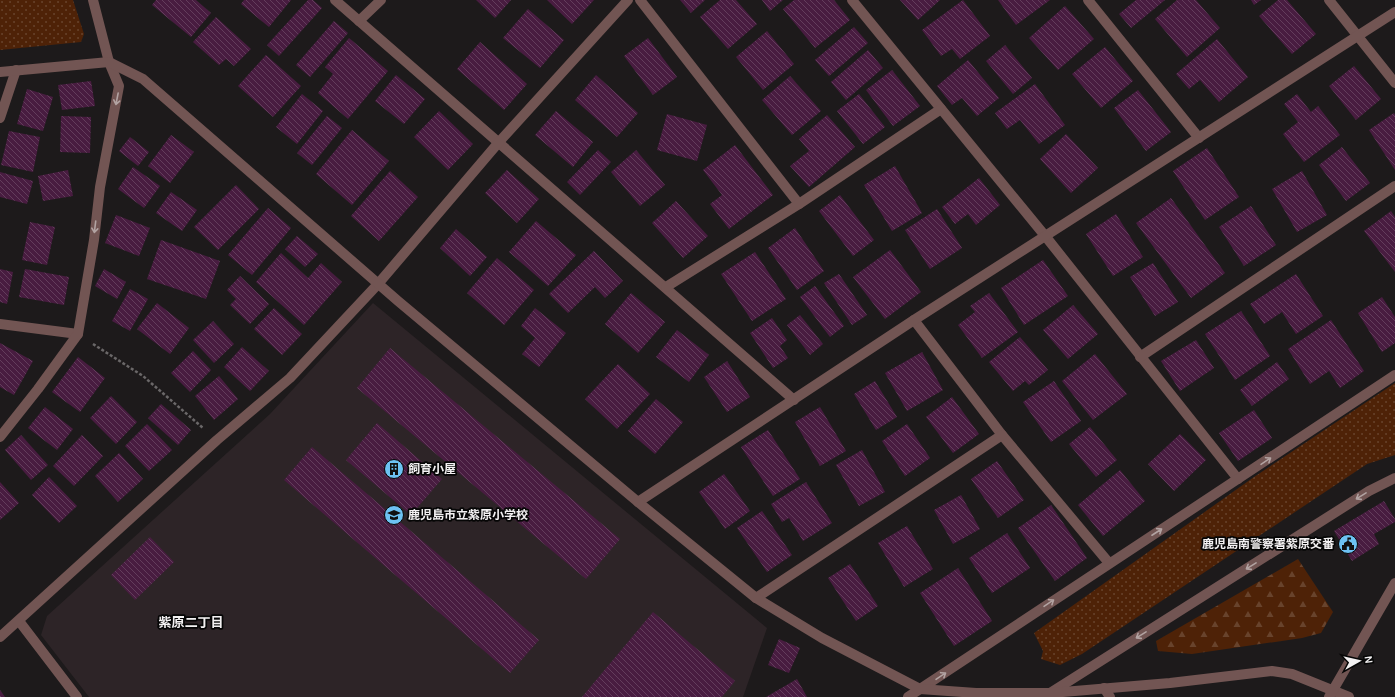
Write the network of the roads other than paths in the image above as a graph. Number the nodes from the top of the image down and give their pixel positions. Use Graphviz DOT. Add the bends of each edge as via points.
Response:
graph roads {
  1 [pos="93,0"];
  2 [pos="335,0"];
  3 [pos="381,0"];
  4 [pos="628,0"];
  5 [pos="640,0"];
  6 [pos="852,0"];
  7 [pos="1088,0"];
  8 [pos="1329,0"];
  9 [pos="1395,12"];
  10 [pos="359,21"];
  11 [pos="1358,35"];
  12 [pos="109,62"];
  13 [pos="16,70"];
  14 [pos="0,72"];
  15 [pos="1395,82"];
  16 [pos="941,109"];
  17 [pos="0,118"];
  18 [pos="1199,138"];
  19 [pos="499,142"];
  20 [pos="1395,186"];
  21 [pos="799,204"];
  22 [pos="1046,237"];
  23 [pos="378,284"];
  24 [pos="666,287"];
  25 [pos="914,320"];
  26 [pos="0,324"];
  27 [pos="78,334"];
  28 [pos="1140,357"];
  29 [pos="1395,375"];
  30 [pos="794,400"];
  31 [pos="1002,435"];
  32 [pos="0,437"];
  33 [pos="1395,478"];
  34 [pos="1238,479"];
  35 [pos="638,502"];
  36 [pos="1109,563"];
  37 [pos="1395,583"];
  38 [pos="756,598"];
  39 [pos="19,621"];
  40 [pos="0,637"];
  41 [pos="1104,688"];
  42 [pos="920,689"];
  43 [pos="1330,694"];
  44 [pos="1047,695"];
  45 [pos="77,697"];
  46 [pos="908,697"];
  47 [pos="1110,697"];
  48 [pos="1349,697"];
  1 -- 12 [label="street"];
  2 -- 10 [label="street"];
  3 -- 10 [label="street"];
  4 -- 19 [label="street"];
  5 -- 21 [label="street"];
  6 -- 16 [label="street"];
  7 -- 18 [label="street"];
  8 -- 11 [label="street"];
  9 -- 11 [label="street"];
  10 -- 19 [label="street"];
  11 -- 15 [label="street"];
  11 -- 18 [label="street"];
  12 -- 13 [label="street"];
  12 -- 23 [label="street" via="143,79"];
  12 -- 27 [label="street, one-way" via="119,86 100,187"];
  13 -- 14 [label="street"];
  13 -- 17 [label="street"];
  16 -- 21 [label="street"];
  16 -- 22 [label="street"];
  18 -- 22 [label="street"];
  19 -- 23 [label="street"];
  19 -- 24 [label="street"];
  20 -- 28 [label="street"];
  21 -- 24 [label="street"];
  22 -- 25 [label="street"];
  22 -- 28 [label="street"];
  23 -- 35 [label="street"];
  23 -- 39 [label="street" via="290,378 217,440"];
  24 -- 30 [label="street"];
  25 -- 30 [label="street"];
  25 -- 31 [label="street"];
  26 -- 27 [label="street"];
  27 -- 32 [label="street"];
  28 -- 34 [label="street"];
  34 -- 29 [label="street, one-way"];
  30 -- 35 [label="street"];
  31 -- 36 [label="street"];
  31 -- 38 [label="street"];
  33 -- 44 [label="street, one-way" via="1369,491"];
  36 -- 34 [label="street, one-way"];
  35 -- 38 [label="street"];
  42 -- 36 [label="street, one-way"];
  37 -- 43 [label="street"];
  38 -- 42 [label="street" via="822,638"];
  39 -- 40 [label="street"];
  39 -- 45 [label="street"];
  41 -- 43 [label="street" via="1272,671 1292,674"];
  41 -- 44 [label="street"];
  41 -- 47 [label="street"];
  42 -- 44 [label="street"];
  42 -- 46 [label="street"];
  43 -- 48 [label="street"];
}
